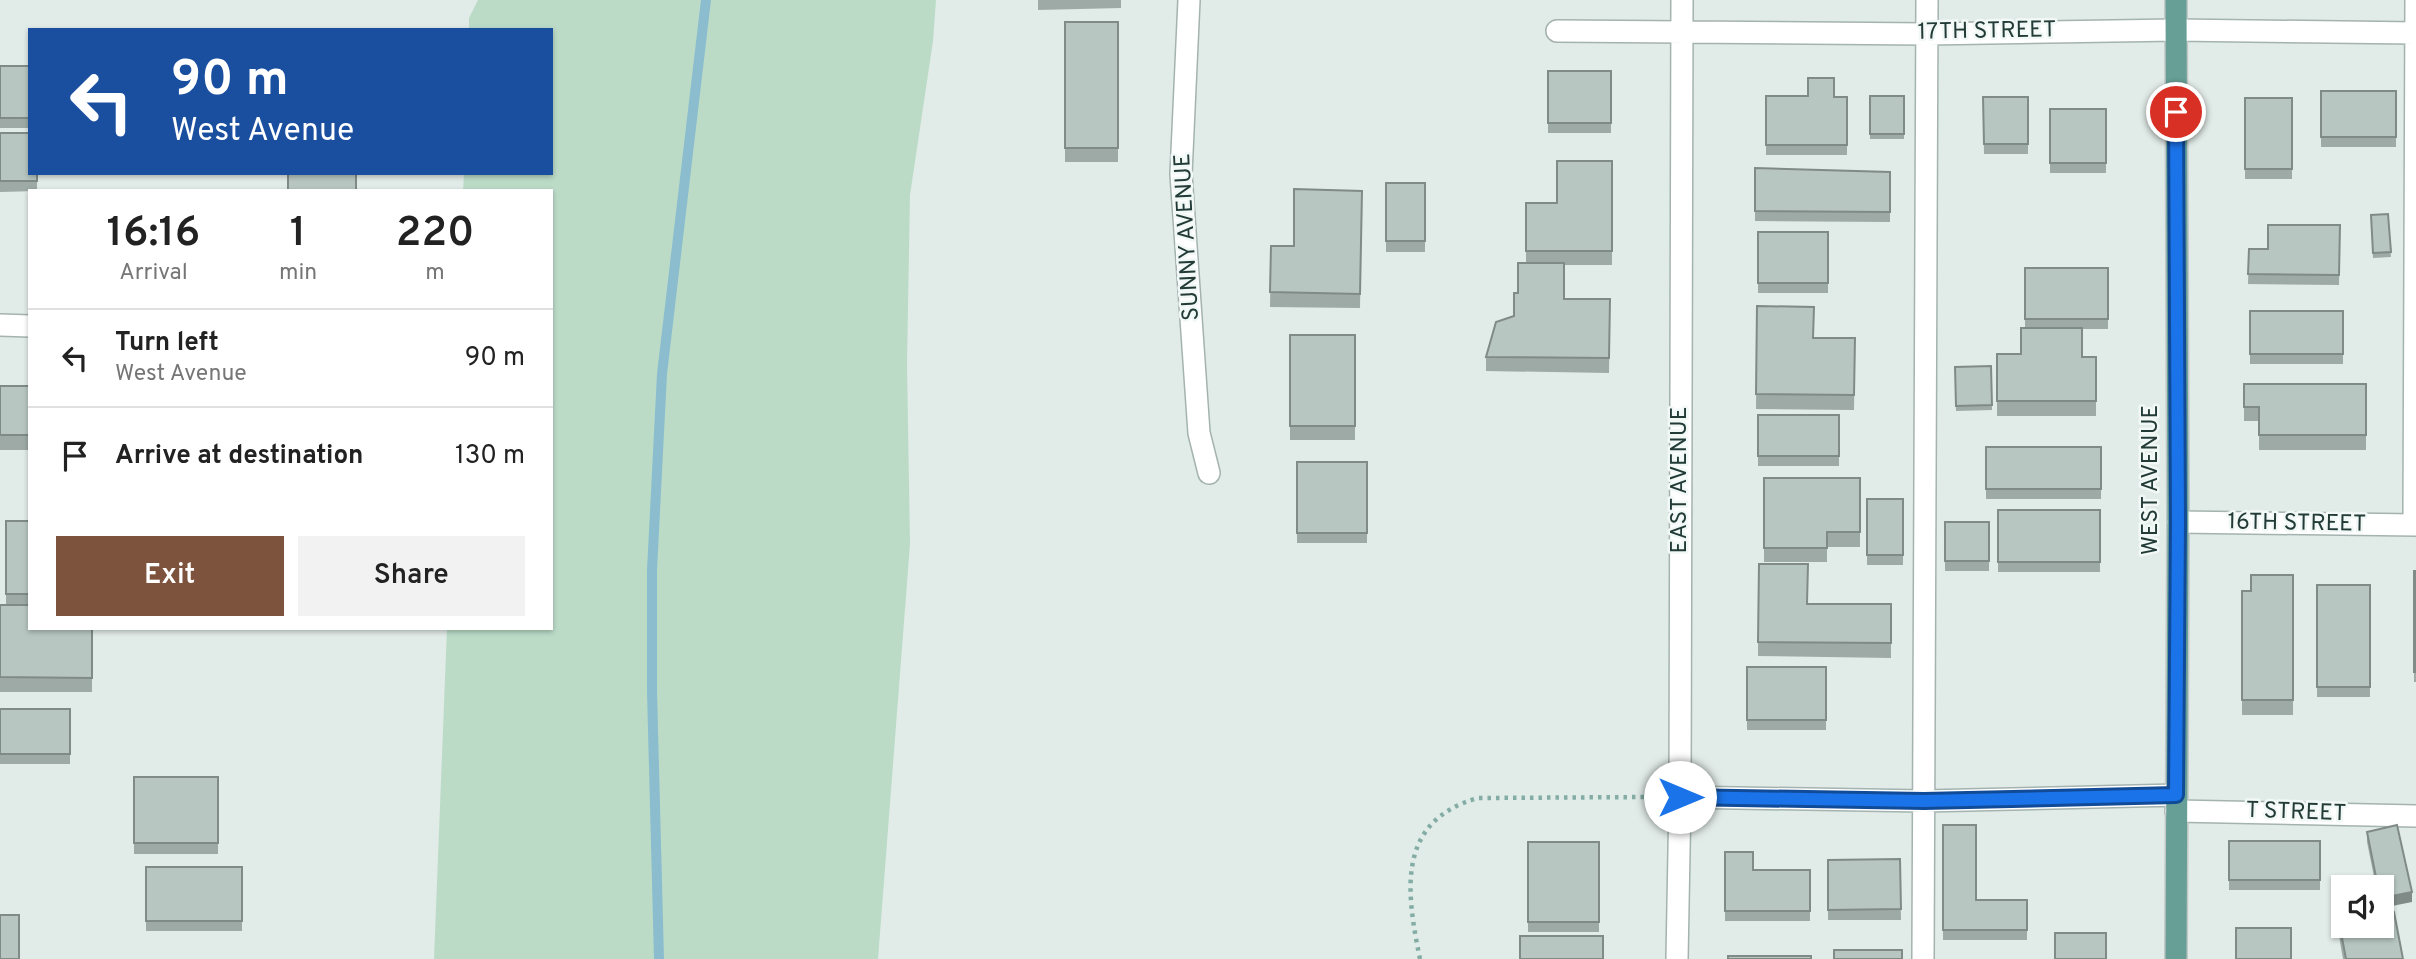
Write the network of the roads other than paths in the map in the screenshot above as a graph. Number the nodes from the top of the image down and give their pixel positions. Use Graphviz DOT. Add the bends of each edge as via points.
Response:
graph roads {
  1 [pos="1189,0"];
  2 [pos="1682,0"];
  3 [pos="1927,0"];
  4 [pos="2176,0"];
  5 [pos="2416,0"];
  6 [pos="2176,30"];
  7 [pos="1557,31"];
  8 [pos="1681,32"];
  9 [pos="2416,33"];
  10 [pos="1927,34"];
  11 [pos="0,326"];
  12 [pos="28,326"];
  13 [pos="1209,473"];
  14 [pos="2178,522"];
  15 [pos="2415,525"];
  16 [pos="1680,797"];
  17 [pos="1924,801"];
  18 [pos="2176,803"];
  19 [pos="2416,816"];
  20 [pos="1677,959"];
  21 [pos="1923,959"];
  22 [pos="2176,959"];
  1 -- 13 [label="street, SUNNY AVENUE" via="1181,174 1199,433"];
  2 -- 8 [label="street, EAST AVENUE"];
  3 -- 10 [label="street"];
  4 -- 6 [label="main road, WEST AVENUE"];
  5 -- 9 [label="street"];
  6 -- 9 [label="street, 17TH STREET"];
  6 -- 10 [label="street, 17TH STREET"];
  6 -- 14 [label="main road, WEST AVENUE"];
  7 -- 8 [label="street, 17TH STREET"];
  8 -- 10 [label="street, 17TH STREET"];
  8 -- 16 [label="street, EAST AVENUE"];
  9 -- 15 [label="street"];
  10 -- 17 [label="street"];
  11 -- 12 [label="street"];
  14 -- 15 [label="street, 16TH STREET"];
  14 -- 18 [label="main road, WEST AVENUE"];
  16 -- 17 [label="street"];
  16 -- 20 [label="street, EAST AVENUE"];
  17 -- 18 [label="street"];
  17 -- 21 [label="street"];
  18 -- 19 [label="street, T STREET"];
  18 -- 22 [label="main road, WEST AVENUE"];
}
